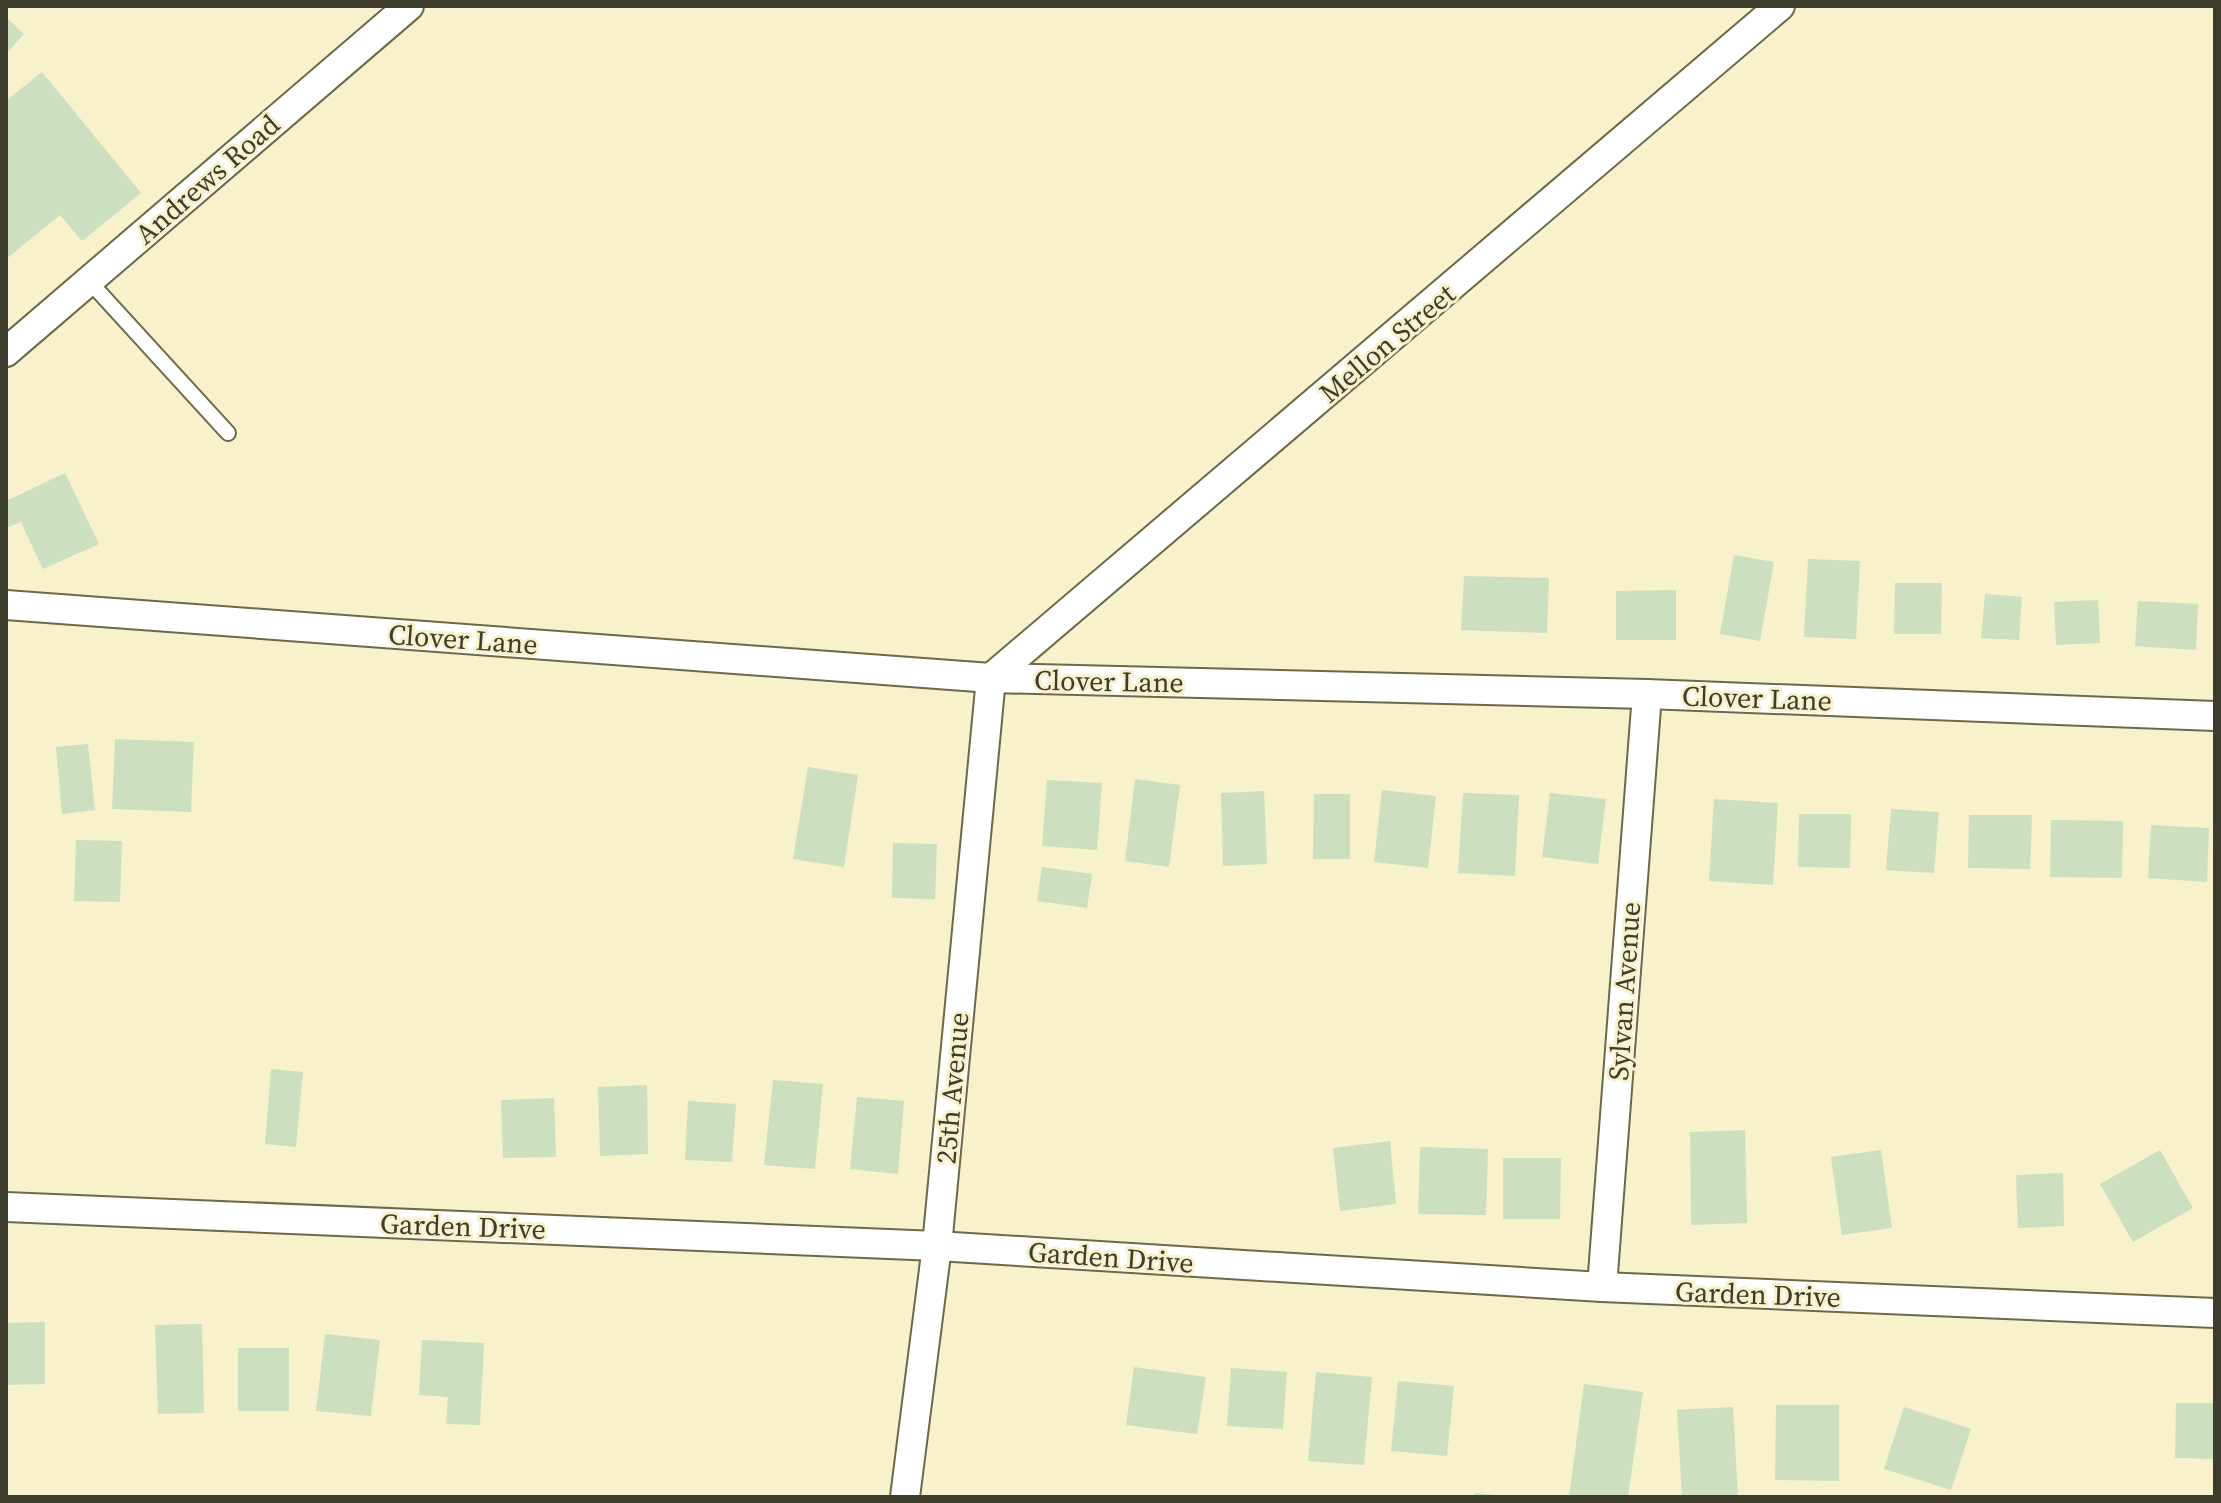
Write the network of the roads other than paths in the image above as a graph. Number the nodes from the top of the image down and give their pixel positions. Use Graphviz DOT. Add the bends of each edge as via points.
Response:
graph roads {
  1 [pos="409,6"];
  2 [pos="1780,6"];
  3 [pos="89,281"];
  4 [pos="6,352"];
  5 [pos="228,433"];
  6 [pos="6,605"];
  7 [pos="991,678"];
  8 [pos="1647,694"];
  9 [pos="2215,716"];
  10 [pos="6,1207"];
  11 [pos="937,1246"];
  12 [pos="1602,1287"];
  13 [pos="2215,1313"];
  14 [pos="905,1497"];
  1 -- 3 [label="street, Andrews Road"];
  2 -- 7 [label="street, Mellon Street"];
  3 -- 4 [label="street, Andrews Road"];
  3 -- 5 [label="lane"];
  6 -- 7 [label="street, Clover Lane"];
  7 -- 8 [label="street, Clover Lane"];
  7 -- 11 [label="street, 25th Avenue"];
  8 -- 9 [label="street, Clover Lane"];
  8 -- 12 [label="street, Sylvan Avenue"];
  10 -- 11 [label="street, Garden Drive"];
  11 -- 12 [label="street, Garden Drive"];
  11 -- 14 [label="street, 25th Avenue"];
  12 -- 13 [label="street, Garden Drive"];
}
